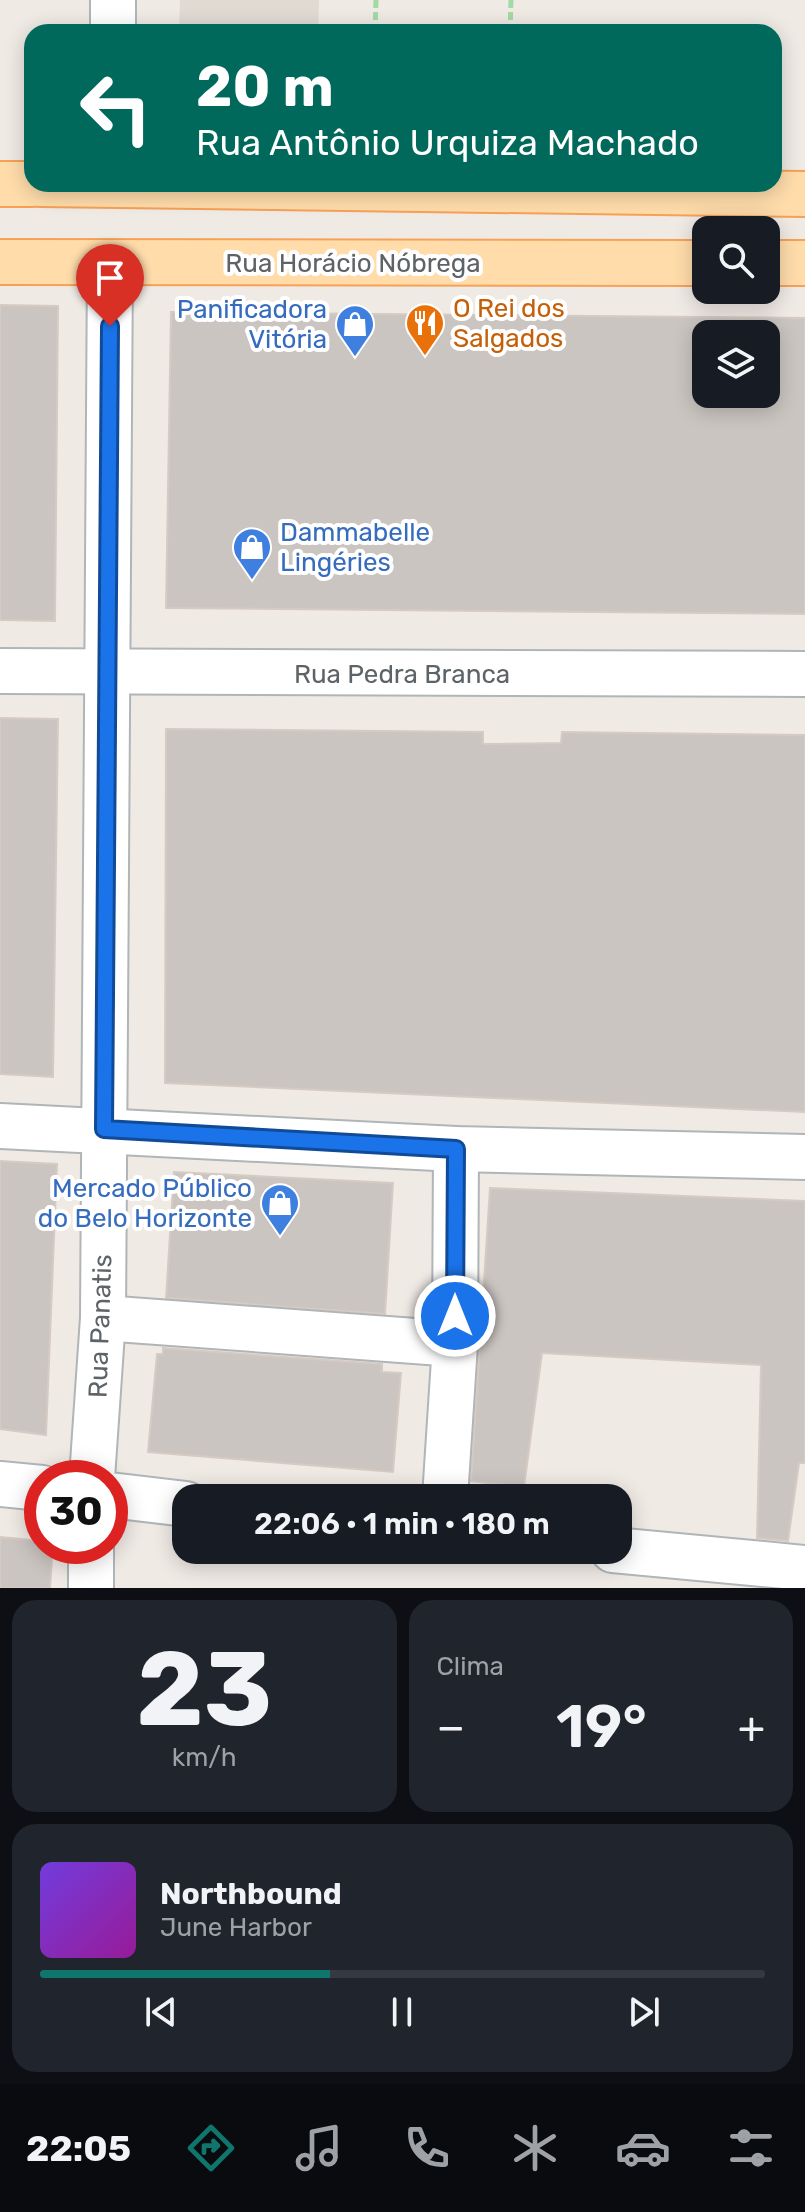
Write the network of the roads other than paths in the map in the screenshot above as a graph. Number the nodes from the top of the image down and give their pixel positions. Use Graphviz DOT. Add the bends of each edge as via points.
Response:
graph roads {
  1 [pos="113,0"];
  2 [pos="113,24"];
  3 [pos="0,184"];
  4 [pos="24,184"];
  5 [pos="666,192"];
  6 [pos="805,194"];
  7 [pos="0,262"];
  8 [pos="110,263"];
  9 [pos="692,263"];
  10 [pos="780,263"];
  11 [pos="805,263"];
  12 [pos="0,671"];
  13 [pos="108,674"];
  14 [pos="805,674"];
  15 [pos="0,1126"];
  16 [pos="104,1129"];
  17 [pos="456,1149"];
  18 [pos="805,1157"];
  19 [pos="103,1318"];
  20 [pos="455,1344"];
  21 [pos="93,1460"];
  22 [pos="0,1484"];
  23 [pos="446,1484"];
  24 [pos="24,1486"];
  25 [pos="128,1497"];
  26 [pos="172,1502"];
  27 [pos="632,1563"];
  28 [pos="91,1564"];
  29 [pos="805,1568"];
  30 [pos="91,1588"];
  1 -- 2 [label="street"];
  3 -- 4 [label="main road"];
  5 -- 6 [label="main road"];
  7 -- 8 [label="main road, Rua Horácio Nóbrega"];
  8 -- 9 [label="main road, Rua Horácio Nóbrega"];
  8 -- 13 [label="street, Rua Panatis"];
  10 -- 11 [label="main road"];
  12 -- 13 [label="street, Rua Pedra Branca"];
  13 -- 14 [label="street, Rua Pedra Branca"];
  13 -- 16 [label="street, Rua Panatis"];
  15 -- 16 [label="street"];
  16 -- 17 [label="street"];
  16 -- 19 [label="street, Rua Panatis"];
  17 -- 18 [label="street"];
  17 -- 20 [label="street"];
  19 -- 20 [label="street"];
  19 -- 21 [label="street, Rua Panatis"];
  20 -- 23 [label="street"];
  22 -- 24 [label="street"];
  25 -- 26 [label="street"];
  27 -- 29 [label="street"];
  28 -- 30 [label="street"];
}
